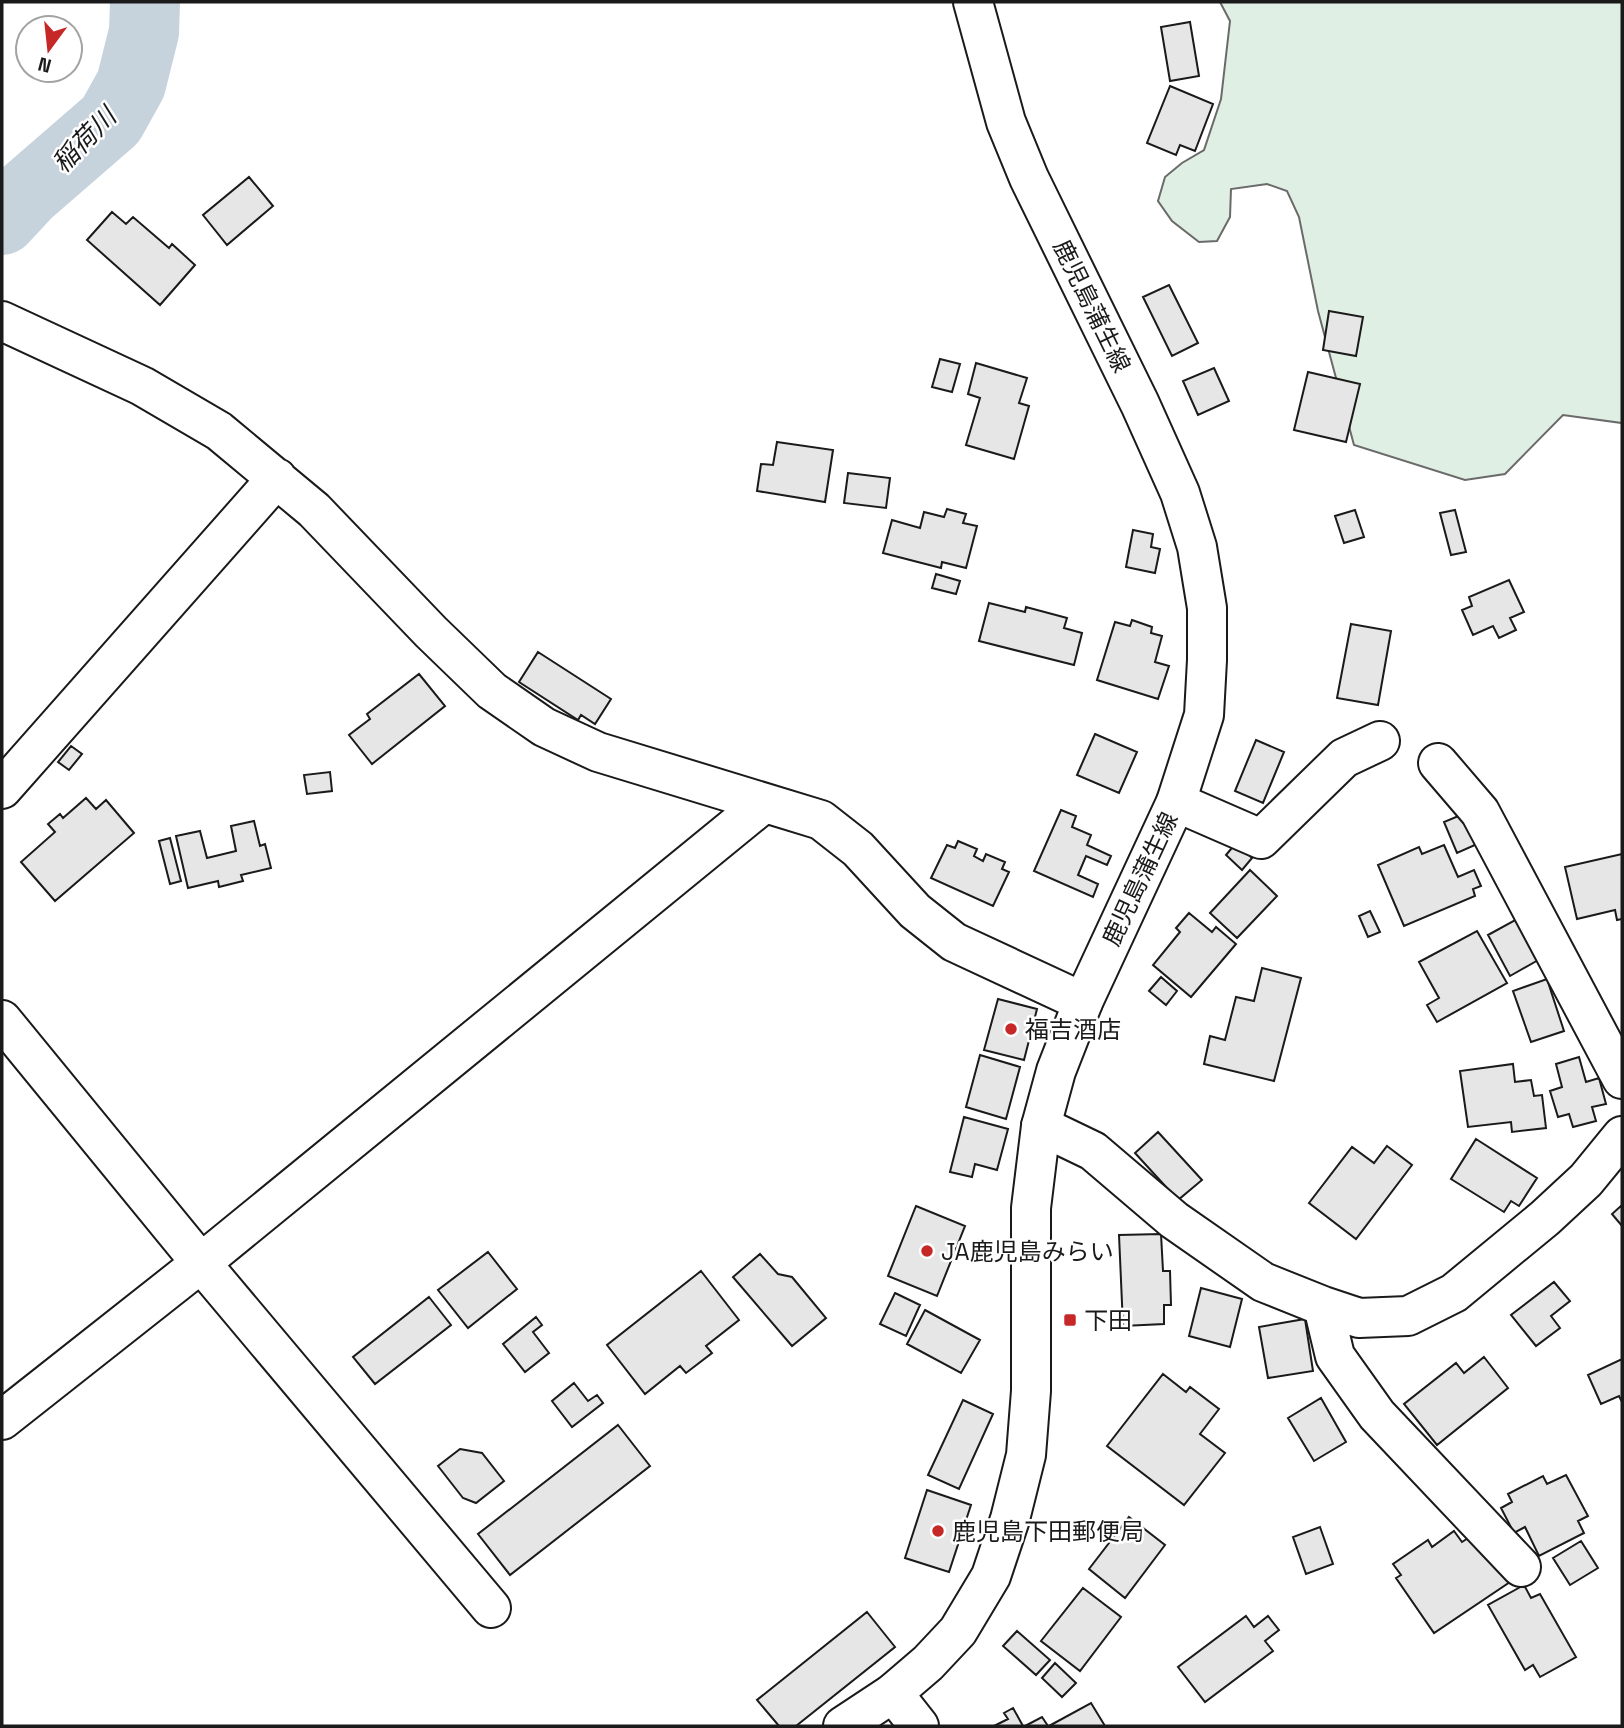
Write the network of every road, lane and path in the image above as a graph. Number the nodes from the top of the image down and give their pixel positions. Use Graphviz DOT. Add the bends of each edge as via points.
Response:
graph roads {
  1 [pos="973,2"];
  2 [pos="2,321"];
  3 [pos="276,478"];
  4 [pos="1380,741"];
  5 [pos="1438,763"];
  6 [pos="2,789"];
  7 [pos="1176,802"];
  8 [pos="764,803"];
  9 [pos="1083,1002"];
  10 [pos="2,1020"];
  11 [pos="1622,1079"];
  12 [pos="1041,1126"];
  13 [pos="1622,1136"];
  14 [pos="201,1263"];
  15 [pos="1323,1306"];
  16 [pos="2,1420"];
  17 [pos="1521,1567"];
  18 [pos="491,1608"];
  19 [pos="893,1693"];
  20 [pos="843,1726"];
  21 [pos="919,1726"];
  1 -- 7 [label="street, 鹿児島蒲生線" via="1015,144 1140,404 1180,493 1197,547 1207,608 1204,715"];
  2 -- 3 [label="street" via="142,386 219,431"];
  3 -- 6 [label="street"];
  3 -- 8 [label="street" via="314,510 492,691 544,727 598,752"];
  4 -- 7 [label="street" via="1344,758 1261,839"];
  5 -- 11 [label="street" via="1480,812"];
  7 -- 9 [label="street, 鹿児島蒲生線"];
  8 -- 9 [label="street" via="821,820 858,849 915,911 954,942"];
  8 -- 14 [label="street"];
  9 -- 12 [label="street, 鹿児島蒲生線"];
  10 -- 14 [label="street"];
  12 -- 15 [label="street" via="1093,1151 1174,1220 1263,1282"];
  12 -- 19 [label="street, 鹿児島蒲生線" via="1031,1208 1031,1391 1026,1455 1010,1519 991,1576 958,1631"];
  13 -- 15 [label="street" via="1586,1180 1545,1219 1454,1293 1408,1316 1359,1318"];
  14 -- 16 [label="street"];
  14 -- 18 [label="street"];
  15 -- 17 [label="street" via="1335,1356 1377,1415"];
  19 -- 20 [label="street, 鹿児島蒲生線"];
  19 -- 21 [label="street"];
}
